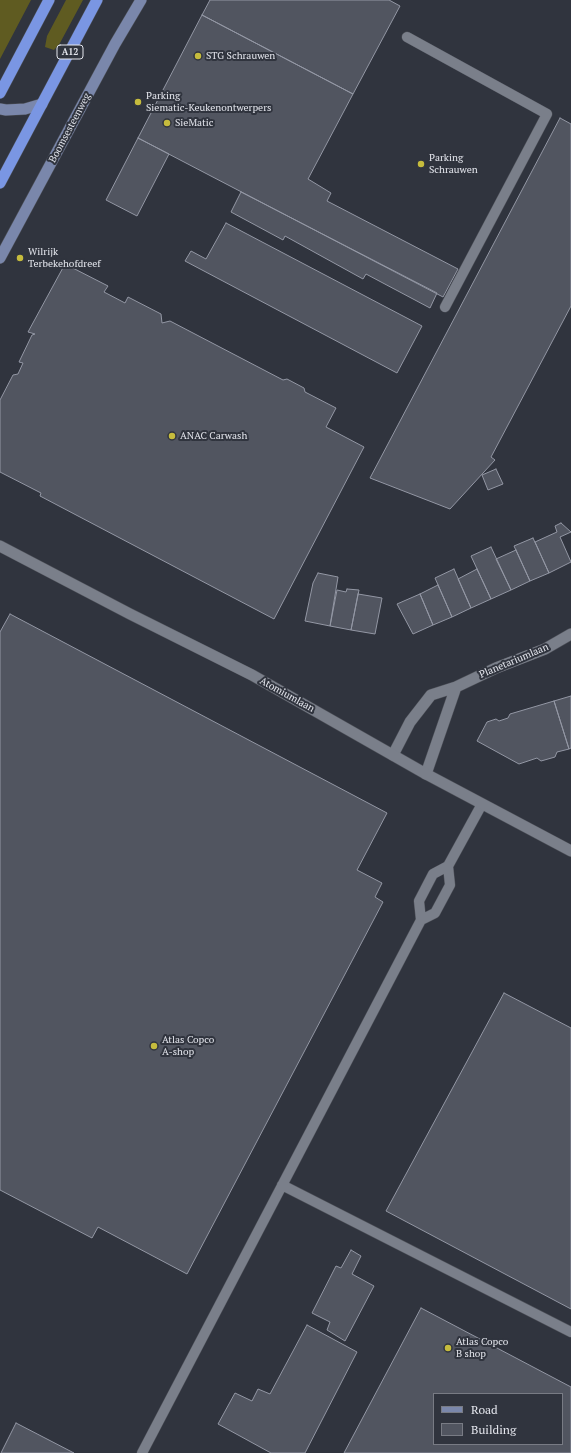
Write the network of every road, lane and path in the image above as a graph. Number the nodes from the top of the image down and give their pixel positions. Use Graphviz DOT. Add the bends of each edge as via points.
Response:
graph roads {
  1 [pos="49,0"];
  2 [pos="97,0"];
  3 [pos="141,0"];
  4 [pos="407,37"];
  5 [pos="0,93"];
  6 [pos="42,104"];
  7 [pos="0,108"];
  8 [pos="0,183"];
  9 [pos="0,258"];
  10 [pos="445,307"];
  11 [pos="0,546"];
  12 [pos="571,634"];
  13 [pos="456,687"];
  14 [pos="393,755"];
  15 [pos="426,774"];
  16 [pos="482,804"];
  17 [pos="571,851"];
  18 [pos="448,866"];
  19 [pos="421,920"];
  20 [pos="282,1185"];
  21 [pos="571,1332"];
  22 [pos="142,1453"];
  1 -- 5 [label="highway"];
  2 -- 6 [label="highway, A12"];
  3 -- 9 [label="main road, Boomsesteenweg"];
  4 -- 10 [label="lane" via="547,114"];
  6 -- 7 [label="main road" via="25,109"];
  6 -- 8 [label="highway, A12"];
  11 -- 14 [label="street, Atomiumlaan" via="252,675"];
  12 -- 13 [label="street, Planetariumlaan" via="545,649"];
  13 -- 14 [label="street, Planetariumlaan" via="431,696 410,722"];
  13 -- 15 [label="street"];
  14 -- 15 [label="street, Atomiumlaan"];
  15 -- 16 [label="street, Atomiumlaan"];
  16 -- 17 [label="street, Atomiumlaan"];
  16 -- 18 [label="lane"];
  18 -- 19 [label="lane" via="450,884 435,913"];
  18 -- 19 [label="lane" via="433,874 418,901"];
  19 -- 20 [label="lane"];
  20 -- 21 [label="lane"];
  20 -- 22 [label="lane"];
}
